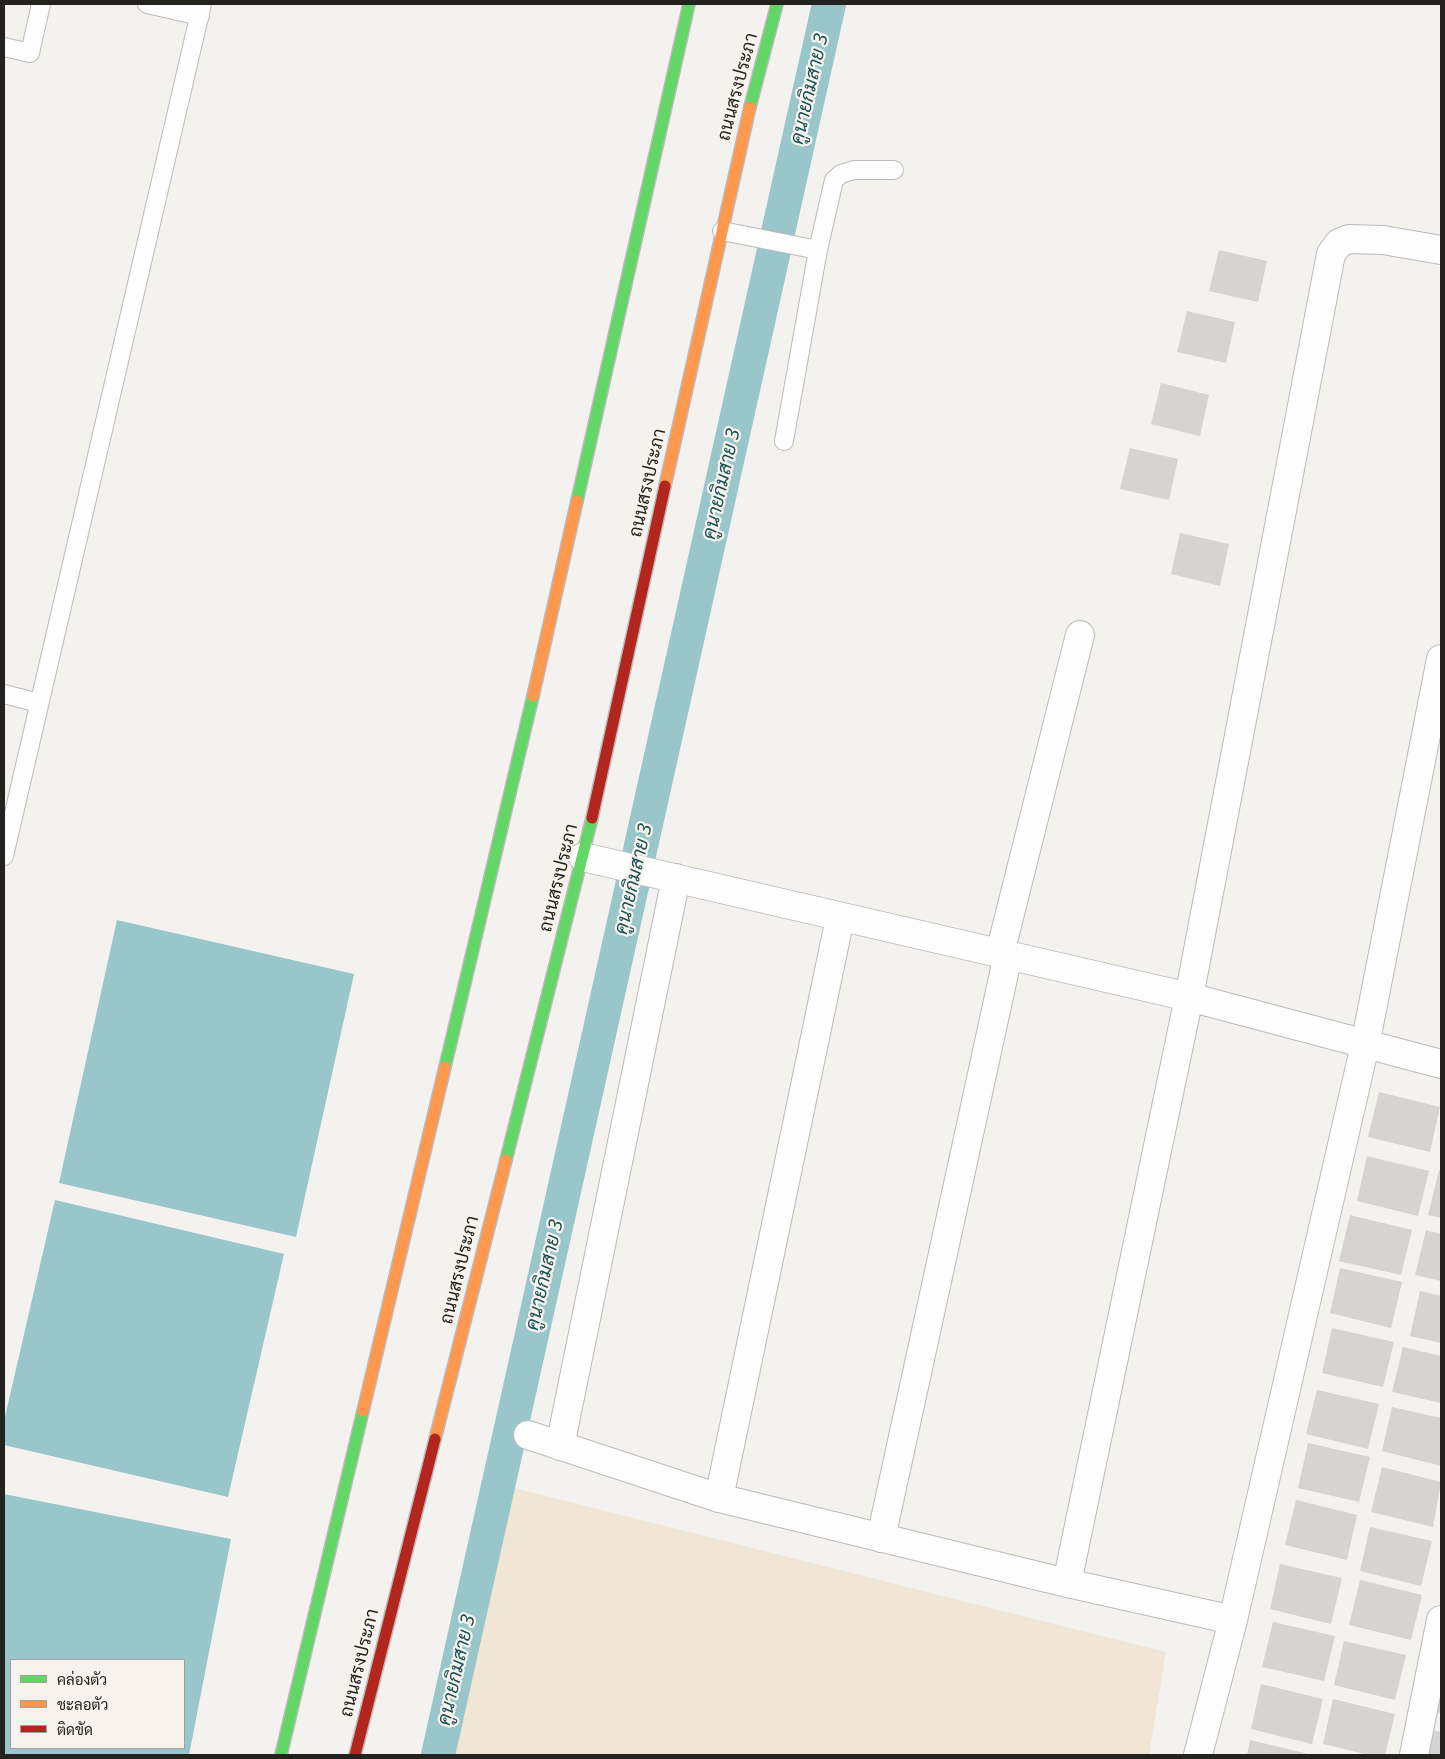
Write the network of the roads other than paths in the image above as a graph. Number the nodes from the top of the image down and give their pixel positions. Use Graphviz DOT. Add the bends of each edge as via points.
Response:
graph roads {
  1 [pos="41,4"];
  2 [pos="147,4"];
  3 [pos="689,4"];
  4 [pos="777,4"];
  5 [pos="201,10"];
  6 [pos="4,47"];
  7 [pos="894,170"];
  8 [pos="722,231"];
  9 [pos="818,250"];
  10 [pos="1441,250"];
  11 [pos="784,441"];
  12 [pos="1080,635"];
  13 [pos="1441,659"];
  14 [pos="4,694"];
  15 [pos="39,703"];
  16 [pos="4,856"];
  17 [pos="583,858"];
  18 [pos="670,876"];
  19 [pos="840,918"];
  20 [pos="1004,954"];
  21 [pos="1189,997"];
  22 [pos="1365,1045"];
  23 [pos="1441,1064"];
  24 [pos="528,1434"];
  25 [pos="560,1446"];
  26 [pos="719,1498"];
  27 [pos="881,1538"];
  28 [pos="1066,1583"];
  29 [pos="1233,1620"];
  30 [pos="1441,1620"];
  31 [pos="281,1755"];
  32 [pos="355,1755"];
  33 [pos="1198,1755"];
  34 [pos="1414,1755"];
  1 -- 6 [label="lane" via="30,53"];
  2 -- 5 [label="lane"];
  3 -- 31 [label="main road" via="506,811"];
  4 -- 8 [label="main road, ถนนสรงประภา"];
  5 -- 15 [label="lane"];
  7 -- 9 [label="lane" via="854,170 834,180"];
  8 -- 9 [label="lane"];
  8 -- 17 [label="main road, ถนนสรงประภา"];
  9 -- 11 [label="lane"];
  10 -- 21 [label="street" via="1383,240 1349,239 1339,243 1331,254"];
  12 -- 20 [label="street"];
  13 -- 22 [label="street"];
  14 -- 15 [label="lane"];
  15 -- 16 [label="lane"];
  17 -- 18 [label="street"];
  17 -- 32 [label="main road, ถนนสรงประภา"];
  18 -- 19 [label="street"];
  18 -- 25 [label="street"];
  19 -- 20 [label="street"];
  19 -- 26 [label="street"];
  20 -- 21 [label="street"];
  20 -- 27 [label="street"];
  21 -- 22 [label="street"];
  21 -- 28 [label="street"];
  22 -- 23 [label="street"];
  22 -- 29 [label="street"];
  24 -- 25 [label="street"];
  25 -- 26 [label="street"];
  26 -- 27 [label="street"];
  27 -- 28 [label="street"];
  28 -- 29 [label="street"];
  29 -- 33 [label="street"];
  30 -- 34 [label="street"];
}
